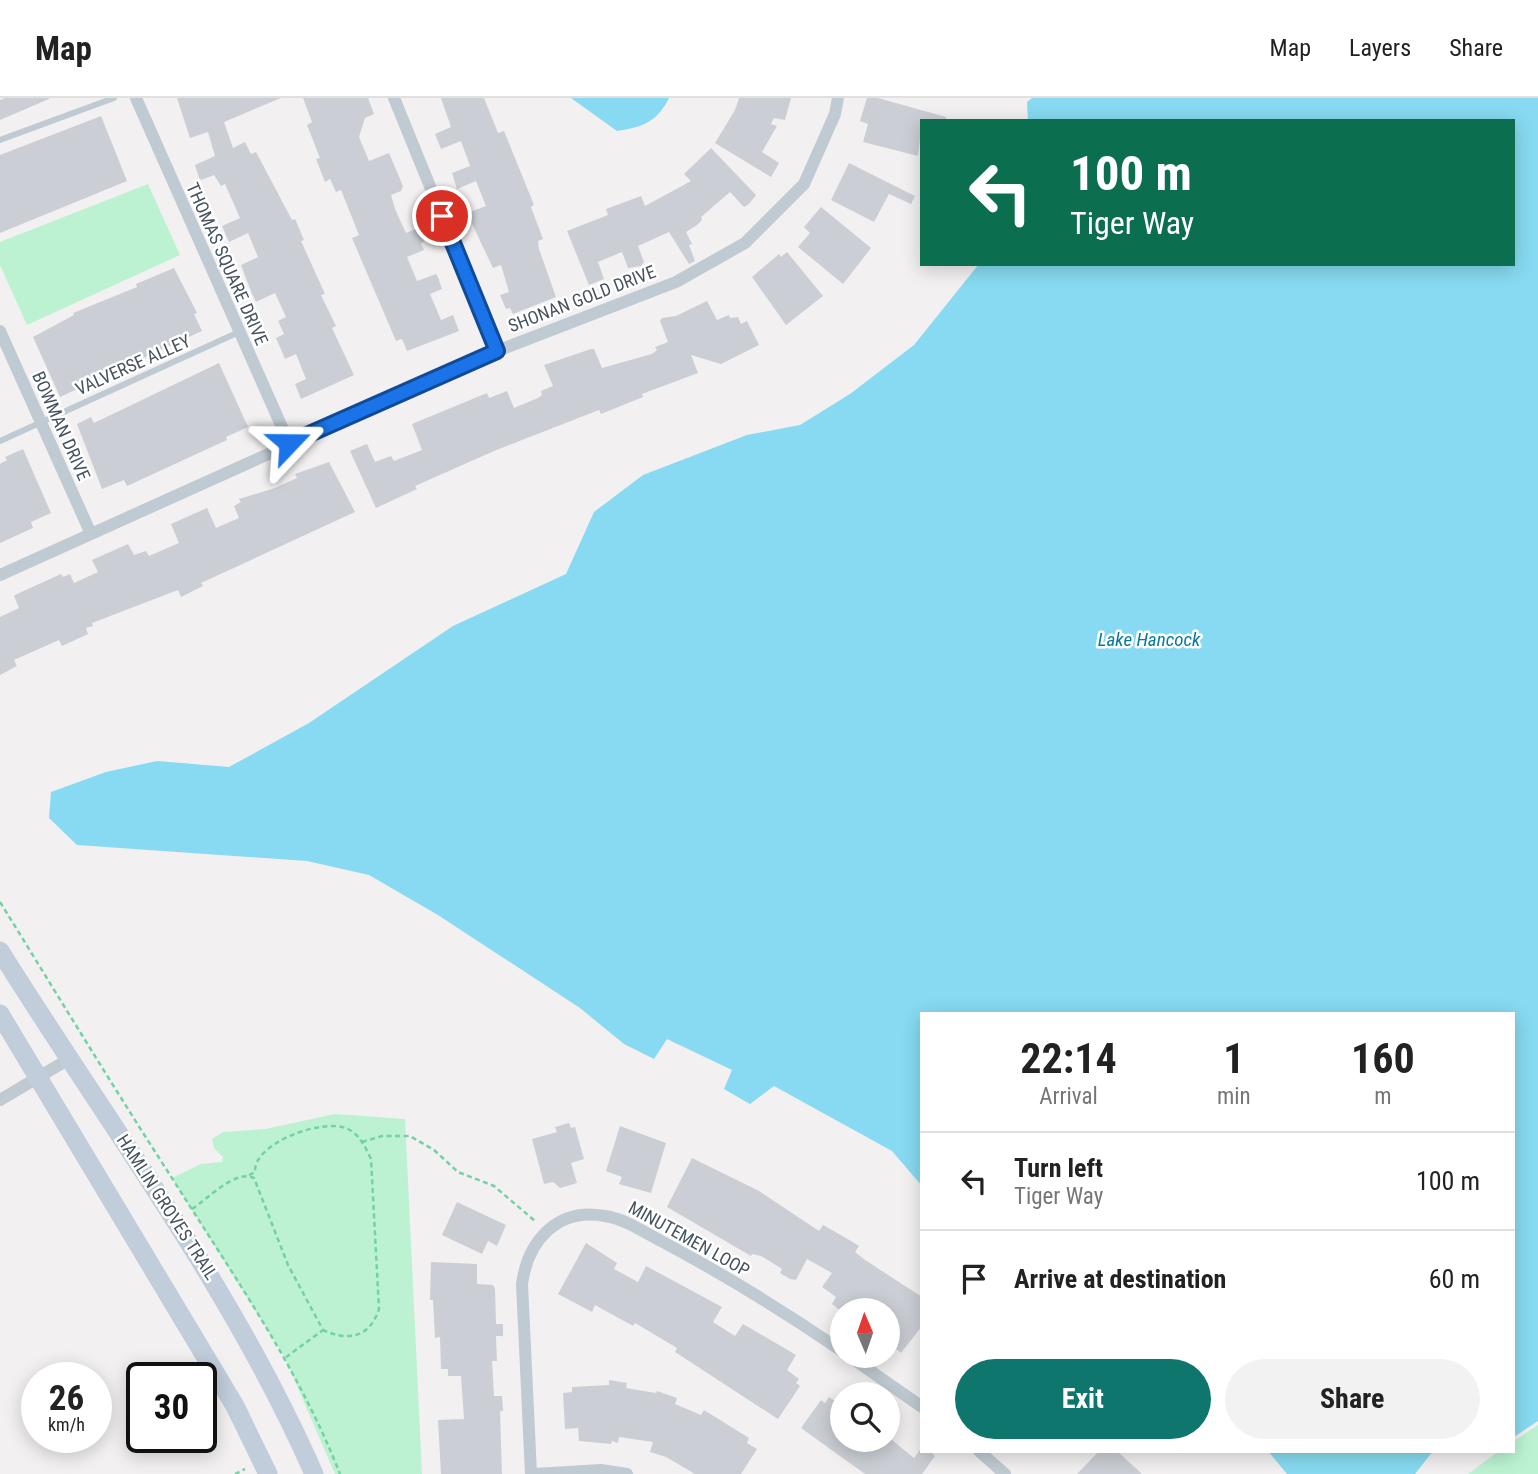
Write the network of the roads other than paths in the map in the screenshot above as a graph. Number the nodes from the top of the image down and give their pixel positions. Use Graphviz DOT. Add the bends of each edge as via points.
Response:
graph roads {
  1 [pos="114,98"];
  2 [pos="136,98"];
  3 [pos="394,98"];
  4 [pos="838,98"];
  5 [pos="0,140"];
  6 [pos="0,331"];
  7 [pos="239,332"];
  8 [pos="497,351"];
  9 [pos="41,422"];
  10 [pos="0,441"];
  11 [pos="289,443"];
  12 [pos="90,534"];
  13 [pos="0,575"];
  14 [pos="0,951"];
  15 [pos="0,1014"];
  16 [pos="69,1059"];
  17 [pos="39,1076"];
  18 [pos="0,1100"];
  19 [pos="830,1343"];
  20 [pos="866,1368"];
  21 [pos="920,1406"];
  22 [pos="981,1453"];
  23 [pos="265,1468"];
  24 [pos="314,1474"];
  25 [pos="533,1474"];
  26 [pos="627,1474"];
  27 [pos="1005,1474"];
  1 -- 5 [label="lane"];
  2 -- 7 [label="street, THOMAS SQUARE DRIVE"];
  3 -- 8 [label="street"];
  4 -- 8 [label="street, SHONAN GOLD DRIVE" via="804,184 745,243 676,282"];
  6 -- 9 [label="street, BOWMAN DRIVE"];
  7 -- 9 [label="lane, VALVERSE ALLEY"];
  7 -- 11 [label="street, THOMAS SQUARE DRIVE"];
  8 -- 11 [label="street, SHONAN GOLD DRIVE"];
  9 -- 10 [label="lane, VALVERSE ALLEY"];
  9 -- 12 [label="street, BOWMAN DRIVE"];
  11 -- 12 [label="street, SHONAN GOLD DRIVE"];
  12 -- 13 [label="street, SHONAN GOLD DRIVE"];
  14 -- 16 [label="main road, HAMLIN GROVES TRAIL"];
  15 -- 17 [label="main road"];
  16 -- 17 [label="street"];
  16 -- 24 [label="main road, HAMLIN GROVES TRAIL" via="218,1287"];
  17 -- 18 [label="street"];
  17 -- 23 [label="main road" via="234,1406"];
  19 -- 25 [label="street, MINUTEMEN LOOP" via="708,1266 619,1219 583,1215 563,1221 535,1241 525,1260 522,1284"];
  20 -- 21 [label="street"];
  22 -- 27 [label="street"];
  25 -- 26 [label="street" via="601,1470"];
}
